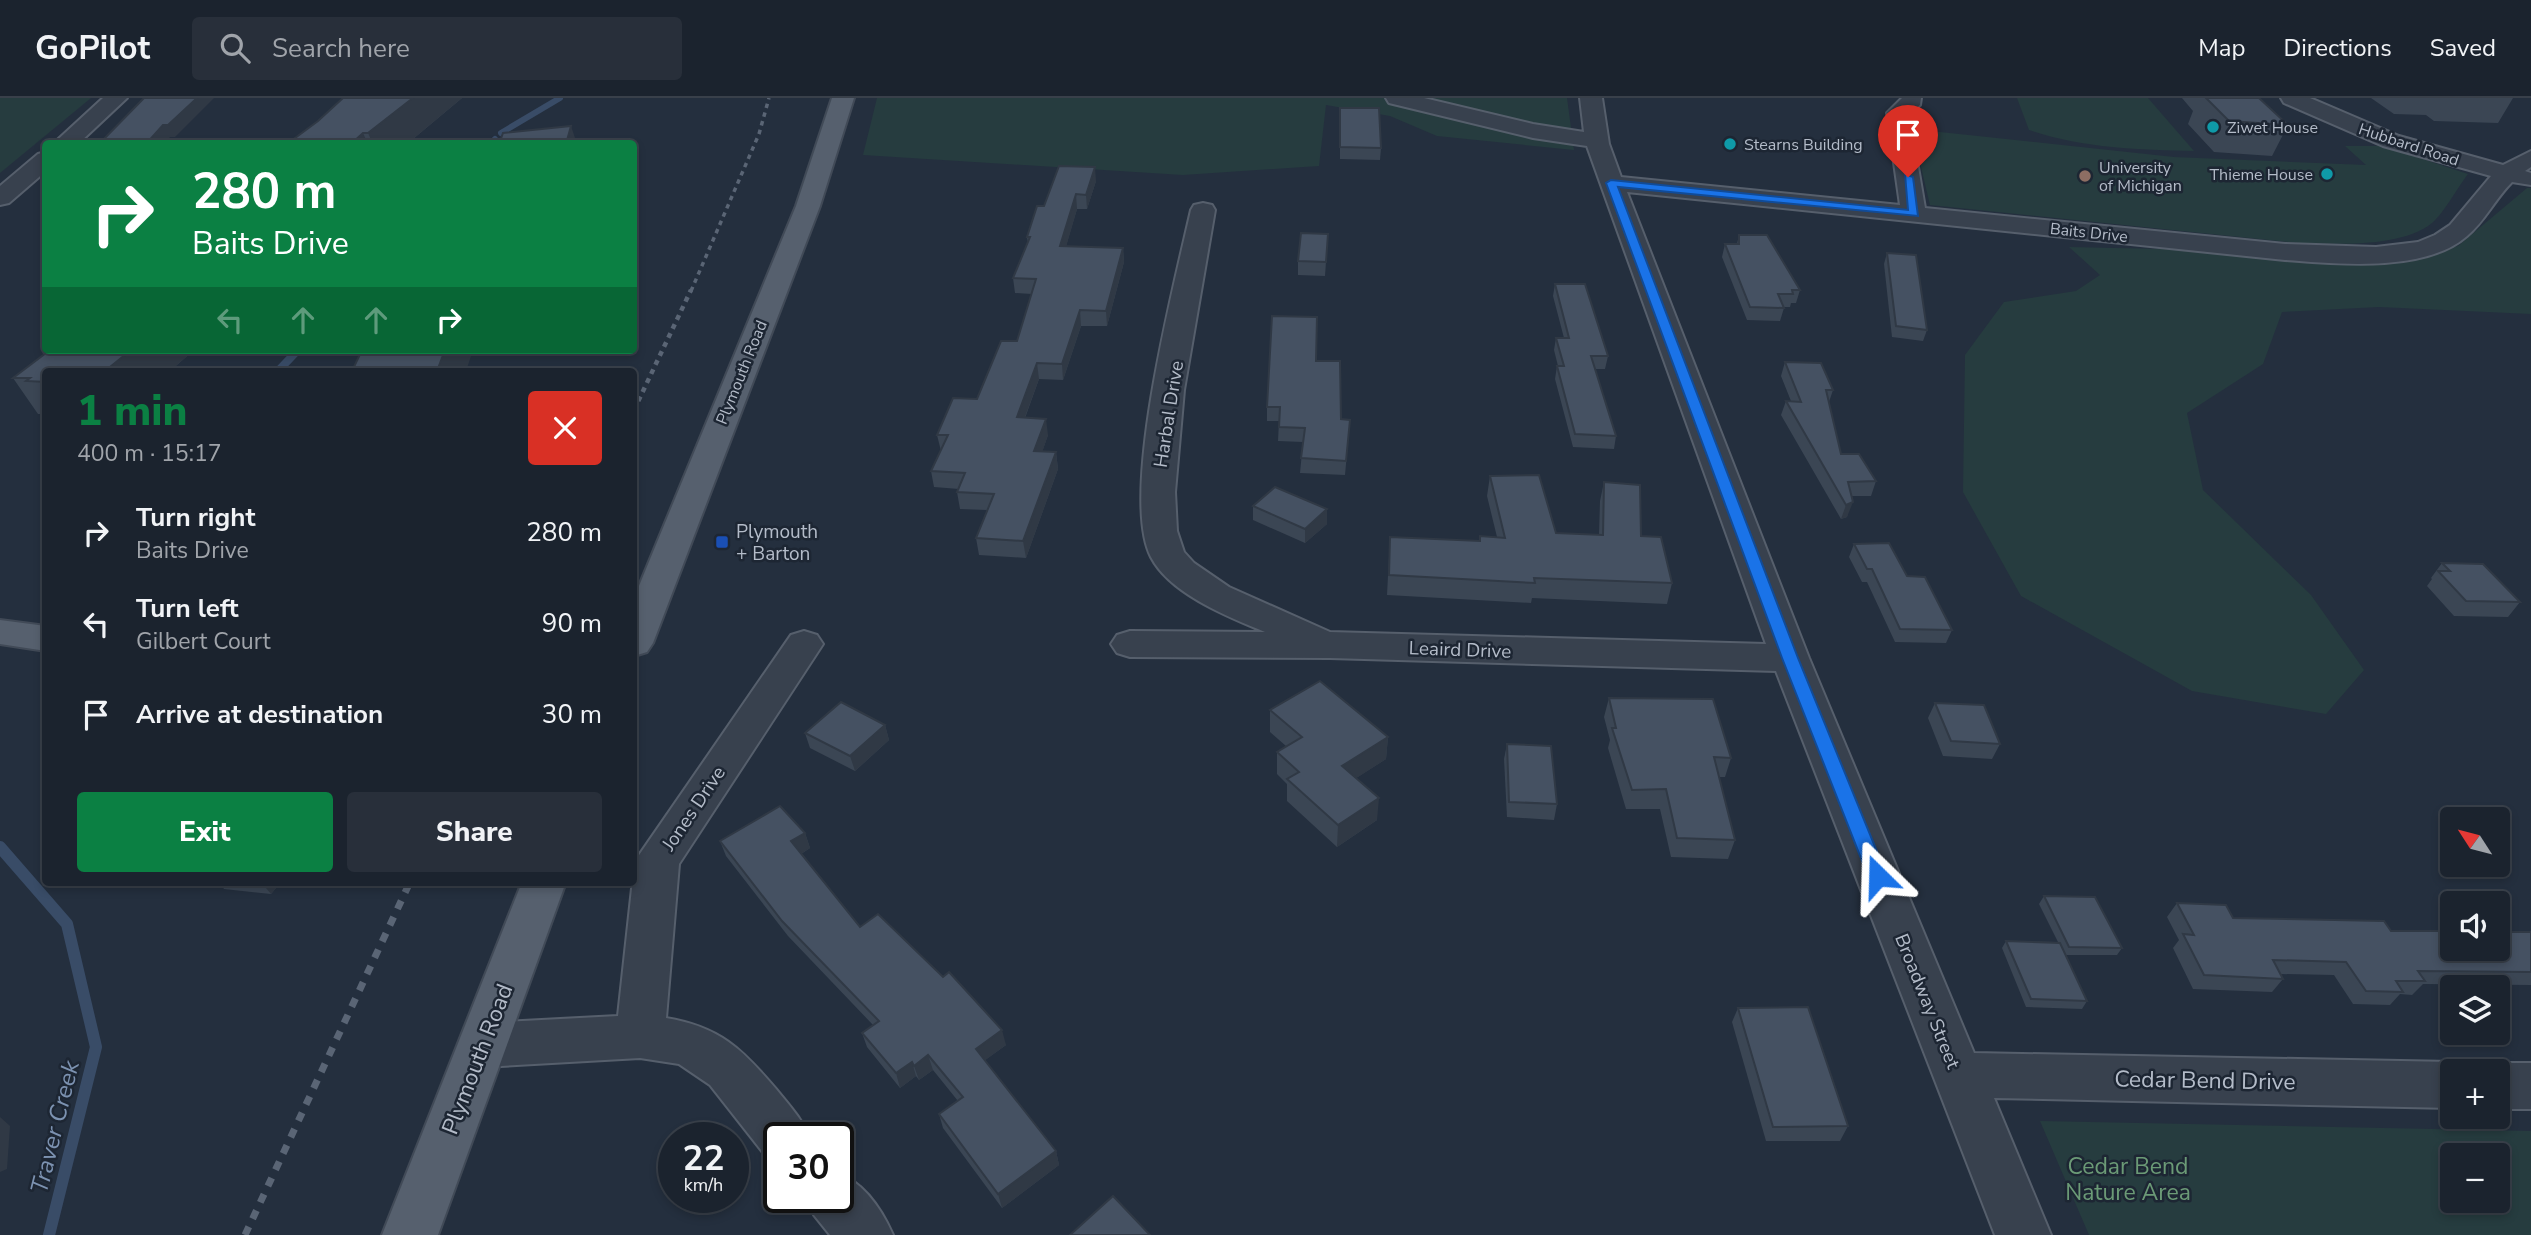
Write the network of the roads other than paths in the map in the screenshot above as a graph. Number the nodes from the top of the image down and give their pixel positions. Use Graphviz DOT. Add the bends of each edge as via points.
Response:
graph roads {
  1 [pos="116,98"];
  2 [pos="843,98"];
  3 [pos="1397,98"];
  4 [pos="1591,98"];
  5 [pos="2292,98"];
  6 [pos="1912,100"];
  7 [pos="69,140"];
  8 [pos="1596,141"];
  9 [pos="2531,158"];
  10 [pos="42,162"];
  11 [pos="2505,174"];
  12 [pos="2531,179"];
  13 [pos="1611,183"];
  14 [pos="0,198"];
  15 [pos="1203,211"];
  16 [pos="1914,214"];
  17 [pos="637,630"];
  18 [pos="0,632"];
  19 [pos="42,638"];
  20 [pos="804,644"];
  21 [pos="1130,644"];
  22 [pos="1330,645"];
  23 [pos="1790,658"];
  24 [pos="543,886"];
  25 [pos="640,1036"];
  26 [pos="483,1045"];
  27 [pos="1958,1075"];
  28 [pos="2440,1085"];
  29 [pos="2510,1086"];
  30 [pos="2531,1086"];
  31 [pos="771,1122"];
  32 [pos="846,1213"];
  33 [pos="410,1235"];
  34 [pos="865,1235"];
  35 [pos="2023,1235"];
  1 -- 7 [label="street"];
  2 -- 17 [label="main road, Plymouth Road" via="808,206"];
  3 -- 8 [label="street" via="1522,129"];
  4 -- 8 [label="street, Broadway Street"];
  5 -- 11 [label="street, Hubbard Road" via="2391,141"];
  6 -- 16 [label="street" via="1898,113"];
  8 -- 13 [label="street, Broadway Street"];
  9 -- 11 [label="street, Baits Drive"];
  10 -- 14 [label="street"];
  11 -- 12 [label="street, Hubbard Road"];
  11 -- 16 [label="street, Baits Drive" via="2457,233 2392,254 2285,252"];
  13 -- 16 [label="street, Baits Drive"];
  13 -- 23 [label="street, Broadway Street"];
  15 -- 22 [label="street, Harbal Drive" via="1159,452 1157,516 1167,555 1199,587"];
  18 -- 19 [label="main road"];
  20 -- 25 [label="street, Jones Drive" via="657,861"];
  21 -- 22 [label="street, Leaird Drive"];
  22 -- 23 [label="street, Leaird Drive"];
  23 -- 27 [label="street, Broadway Street"];
  24 -- 26 [label="main road, Plymouth Road"];
  25 -- 26 [label="street"];
  25 -- 31 [label="street" via="690,1044 728,1069"];
  26 -- 33 [label="main road, Plymouth Road"];
  27 -- 28 [label="street, Cedar Bend Drive"];
  27 -- 35 [label="street, Broadway Street"];
  29 -- 30 [label="street"];
  32 -- 34 [label="street"];
}
